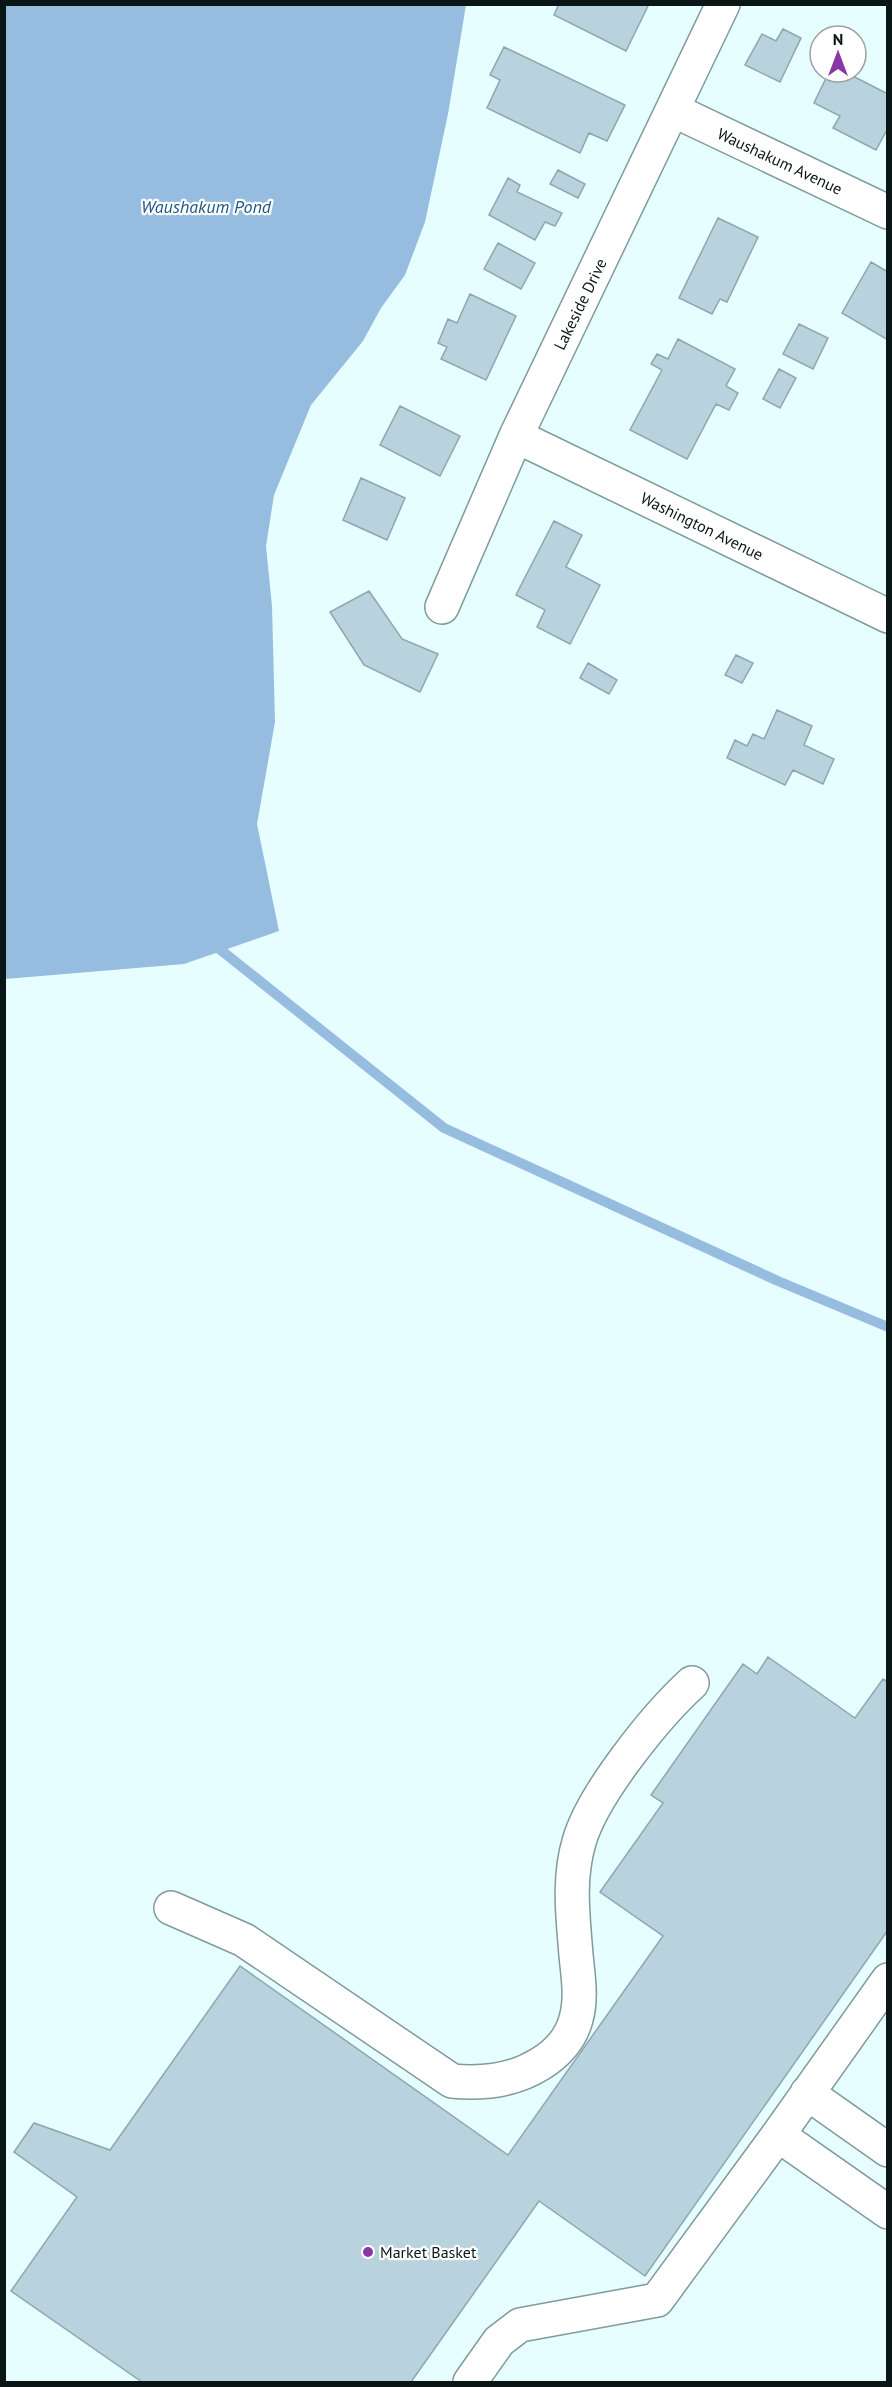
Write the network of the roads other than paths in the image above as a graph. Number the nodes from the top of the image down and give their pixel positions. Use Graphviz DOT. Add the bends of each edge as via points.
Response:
graph roads {
  1 [pos="723,4"];
  2 [pos="673,110"];
  3 [pos="888,212"];
  4 [pos="516,436"];
  5 [pos="442,607"];
  6 [pos="888,616"];
  7 [pos="692,1683"];
  8 [pos="171,1908"];
  9 [pos="888,1980"];
  10 [pos="807,2093"];
  11 [pos="778,2135"];
  12 [pos="888,2150"];
  13 [pos="888,2212"];
  14 [pos="470,2382"];
  1 -- 2 [label="street, Lakeside Drive"];
  2 -- 3 [label="street, Waushakum Avenue"];
  2 -- 4 [label="street, Lakeside Drive"];
  4 -- 5 [label="street, Lakeside Drive"];
  4 -- 6 [label="street, Washington Avenue"];
  7 -- 8 [label="street" via="672,1701 626,1760 589,1815 579,1839 572,1876 579,1995 576,2019 569,2037 552,2057 533,2069 493,2082 452,2080 244,1940"];
  9 -- 10 [label="street"];
  10 -- 11 [label="street"];
  10 -- 12 [label="street"];
  11 -- 13 [label="street"];
  11 -- 14 [label="street" via="657,2300 520,2325 499,2341"];
}
